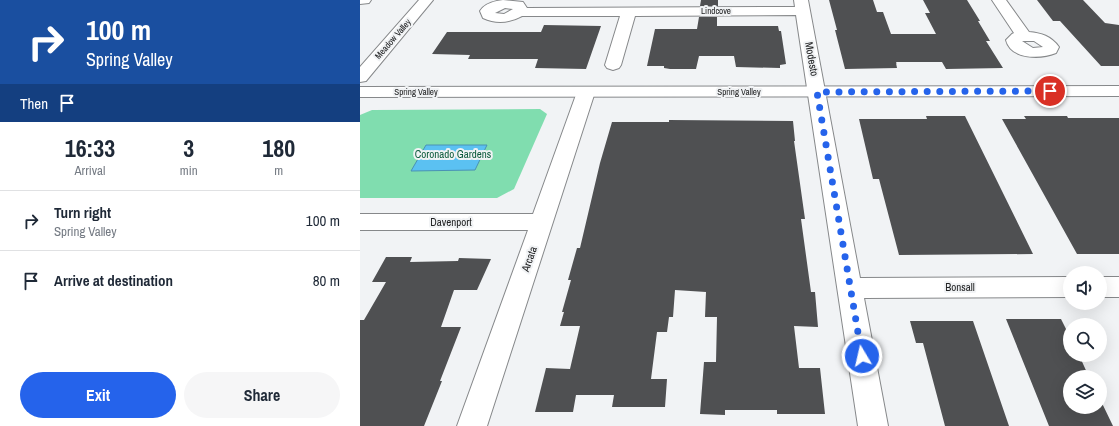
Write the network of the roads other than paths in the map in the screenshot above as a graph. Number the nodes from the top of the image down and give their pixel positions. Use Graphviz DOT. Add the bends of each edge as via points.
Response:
graph roads {
  1 [pos="360,0"];
  2 [pos="364,0"];
  3 [pos="426,0"];
  4 [pos="999,0"];
  5 [pos="802,5"];
  6 [pos="629,11"];
  7 [pos="519,12"];
  8 [pos="1024,36"];
  9 [pos="613,65"];
  10 [pos="360,77"];
  11 [pos="1119,91"];
  12 [pos="360,92"];
  13 [pos="586,92"];
  14 [pos="817,92"];
  15 [pos="360,222"];
  16 [pos="542,222"];
  17 [pos="1063,287"];
  18 [pos="1107,287"];
  19 [pos="1119,287"];
  20 [pos="850,288"];
  21 [pos="472,426"];
  22 [pos="873,426"];
  1 -- 2 [label="street"];
  3 -- 10 [label="street, Meadow Valley"];
  4 -- 8 [label="street"];
  5 -- 6 [label="street, Lindcove"];
  5 -- 14 [label="street, Modesto"];
  6 -- 7 [label="street, Lindcove"];
  6 -- 9 [label="street"];
  11 -- 14 [label="street, Spring Valley"];
  12 -- 13 [label="street, Spring Valley"];
  13 -- 14 [label="street, Spring Valley"];
  13 -- 16 [label="street, Arcata"];
  14 -- 20 [label="street, Modesto"];
  15 -- 16 [label="street, Davenport"];
  16 -- 21 [label="street, Arcata"];
  17 -- 20 [label="street, Bonsall"];
  18 -- 19 [label="street"];
  20 -- 22 [label="street, Modesto"];
}
